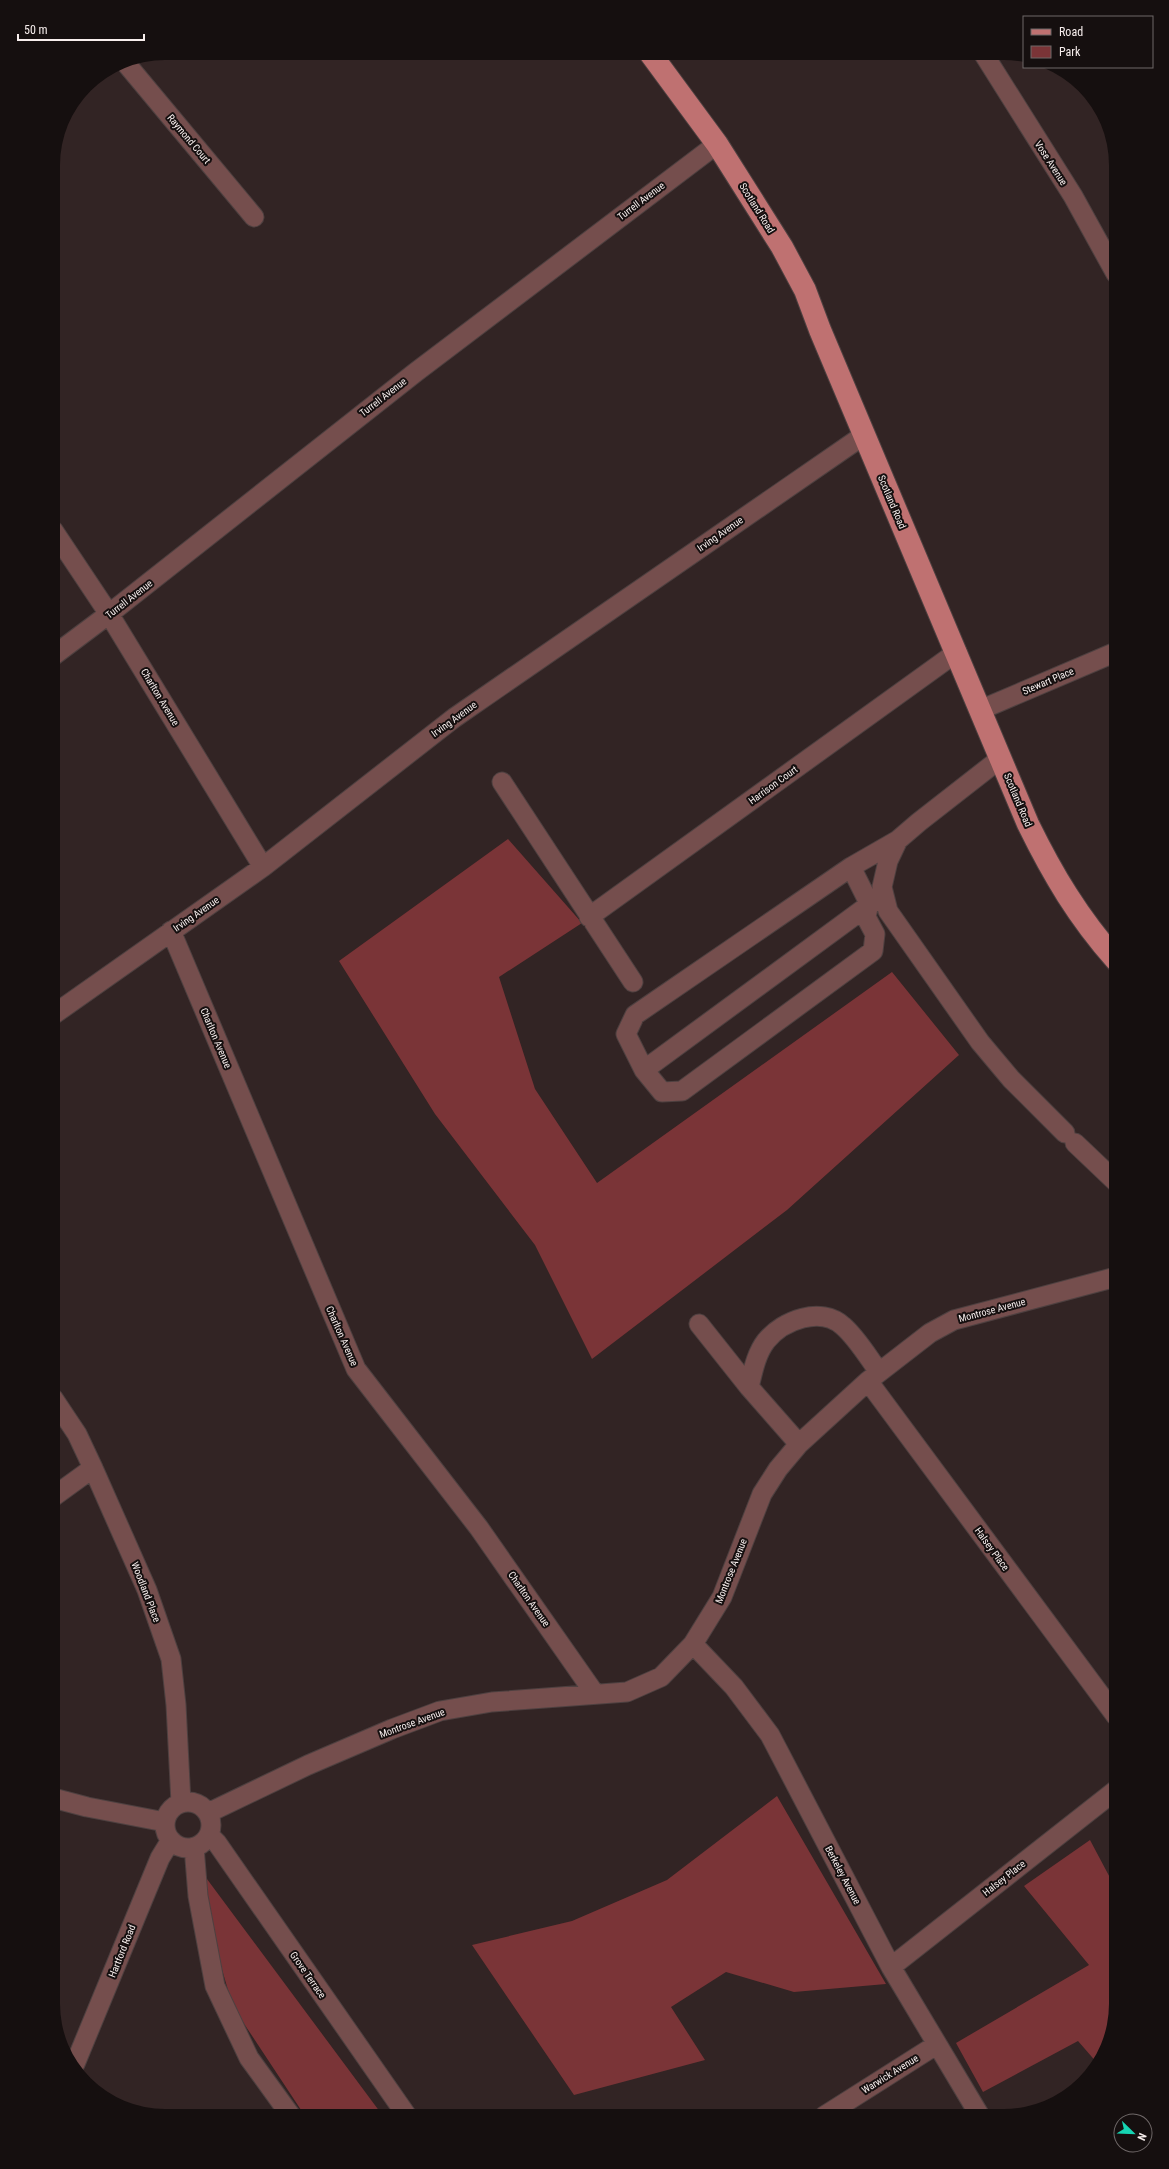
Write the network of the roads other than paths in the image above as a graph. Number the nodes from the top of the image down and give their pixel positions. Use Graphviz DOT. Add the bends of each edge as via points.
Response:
graph roads {
  1 [pos="655,60"];
  2 [pos="987,60"];
  3 [pos="129,67"];
  4 [pos="717,144"];
  5 [pos="254,217"];
  6 [pos="1109,261"];
  7 [pos="864,435"];
  8 [pos="60,540"];
  9 [pos="109,614"];
  10 [pos="60,651"];
  11 [pos="957,652"];
  12 [pos="1109,655"];
  13 [pos="980,710"];
  14 [pos="1001,758"];
  15 [pos="502,782"];
  16 [pos="898,840"];
  17 [pos="263,867"];
  18 [pos="851,867"];
  19 [pos="873,906"];
  20 [pos="590,917"];
  21 [pos="171,931"];
  22 [pos="1109,951"];
  23 [pos="633,982"];
  24 [pos="60,1010"];
  25 [pos="644,1070"];
  26 [pos="1109,1175"];
  27 [pos="1109,1280"];
  28 [pos="699,1324"];
  29 [pos="874,1377"];
  30 [pos="749,1387"];
  31 [pos="60,1409"];
  32 [pos="799,1444"];
  33 [pos="93,1468"];
  34 [pos="60,1492"];
  35 [pos="693,1644"];
  36 [pos="595,1694"];
  37 [pos="1109,1706"];
  38 [pos="1109,1796"];
  39 [pos="60,1800"];
  40 [pos="181,1803"];
  41 [pos="208,1813"];
  42 [pos="168,1831"];
  43 [pos="209,1835"];
  44 [pos="194,1847"];
  45 [pos="892,1967"];
  46 [pos="936,2044"];
  47 [pos="77,2060"];
  48 [pos="286,2109"];
  49 [pos="402,2109"];
  50 [pos="835,2109"];
  51 [pos="976,2109"];
  1 -- 4 [label="main road, Scotland Road"];
  2 -- 6 [label="street, Vose Avenue" via="1073,196"];
  3 -- 5 [label="street, Raymond Court"];
  4 -- 7 [label="main road, Scotland Road" via="778,240 805,290"];
  4 -- 9 [label="street, Turrell Avenue" via="416,372"];
  7 -- 11 [label="main road, Scotland Road"];
  7 -- 17 [label="street, Irving Avenue" via="454,718"];
  8 -- 9 [label="street, Charlton Avenue"];
  9 -- 10 [label="street, Turrell Avenue"];
  9 -- 17 [label="street, Charlton Avenue"];
  11 -- 13 [label="main road, Scotland Road"];
  11 -- 20 [label="street, Harrison Court"];
  12 -- 13 [label="street, Stewart Place"];
  13 -- 14 [label="main road, Scotland Road"];
  14 -- 16 [label="street"];
  14 -- 22 [label="main road, Scotland Road" via="1051,870 1078,913"];
  15 -- 20 [label="street"];
  16 -- 18 [label="street"];
  16 -- 19 [label="street"];
  17 -- 21 [label="street, Irving Avenue"];
  18 -- 19 [label="street"];
  18 -- 25 [label="street" via="635,1015 626,1034"];
  19 -- 25 [label="street"];
  19 -- 25 [label="street" via="873,951 682,1091 662,1092"];
  19 -- 26 [label="street" via="888,911 980,1042 1011,1079"];
  20 -- 23 [label="street"];
  21 -- 24 [label="street, Irving Avenue"];
  21 -- 36 [label="street, Charlton Avenue" via="356,1369 479,1528"];
  27 -- 29 [label="street, Montrose Avenue" via="954,1320 930,1333"];
  28 -- 30 [label="street"];
  29 -- 30 [label="street" via="843,1325 817,1315 794,1321 779,1329 766,1341 757,1358"];
  29 -- 32 [label="street, Montrose Avenue"];
  29 -- 37 [label="street, Halsey Place"];
  30 -- 32 [label="street"];
  31 -- 33 [label="street, Woodland Place"];
  32 -- 35 [label="street, Montrose Avenue" via="762,1494 722,1597"];
  33 -- 34 [label="street"];
  33 -- 40 [label="street, Woodland Place" via="147,1590 170,1659 176,1705"];
  35 -- 36 [label="street, Montrose Avenue" via="661,1677 627,1692"];
  35 -- 45 [label="street, Berkeley Avenue" via="734,1687 770,1735"];
  36 -- 41 [label="street, Montrose Avenue" via="492,1702 440,1711 308,1765"];
  38 -- 45 [label="street, Halsey Place"];
  39 -- 42 [label="street"];
  40 -- 41 [label="street" via="196,1803"];
  40 -- 42 [label="street" via="170,1810"];
  41 -- 43 [label="street" via="211,1827"];
  42 -- 44 [label="street" via="181,1847"];
  42 -- 47 [label="street, Hartford Road" via="160,1858"];
  43 -- 44 [label="street"];
  43 -- 49 [label="street, Grove Terrace"];
  44 -- 48 [label="street" via="198,1896 215,1986 249,2058"];
  45 -- 46 [label="street, Berkeley Avenue"];
  46 -- 50 [label="street, Warwick Avenue"];
  46 -- 51 [label="street, Berkeley Avenue"];
}
